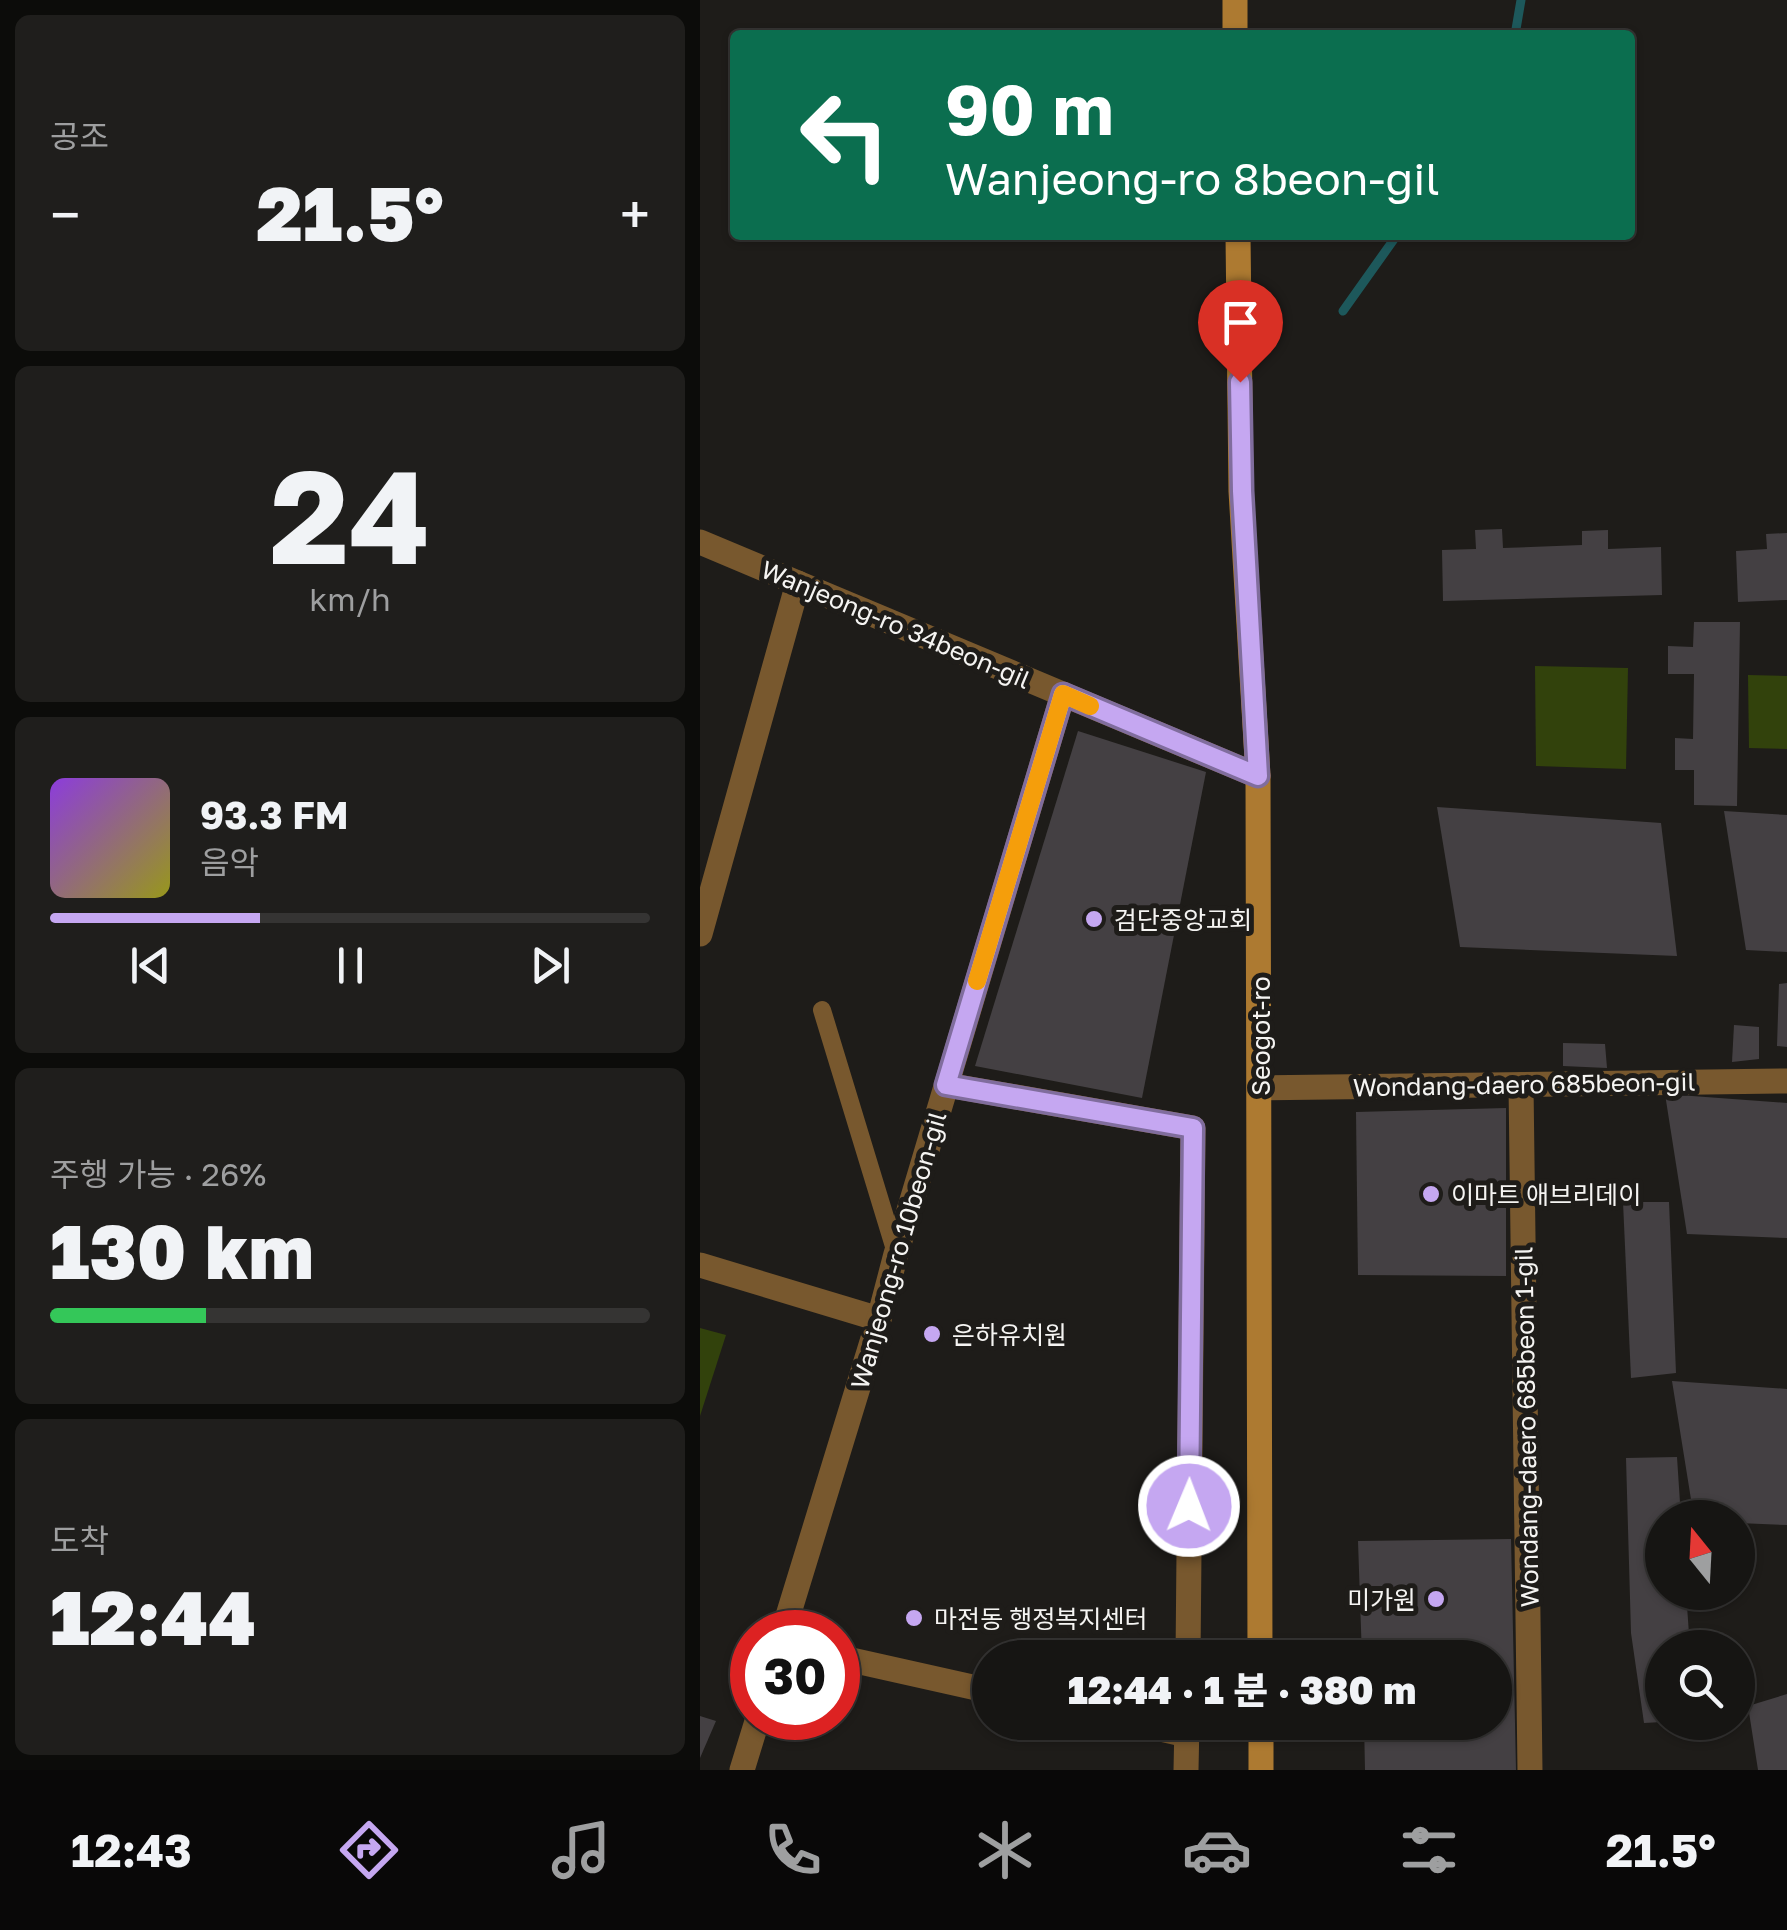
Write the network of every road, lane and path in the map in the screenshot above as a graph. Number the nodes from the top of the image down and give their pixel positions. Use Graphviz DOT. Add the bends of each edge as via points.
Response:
graph roads {
  1 [pos="1235,0"];
  2 [pos="1235,30"];
  3 [pos="1238,240"];
  4 [pos="700,542"];
  5 [pos="798,583"];
  6 [pos="1063,694"];
  7 [pos="1258,776"];
  8 [pos="700,934"];
  9 [pos="822,1010"];
  10 [pos="1787,1080"];
  11 [pos="1521,1084"];
  12 [pos="946,1085"];
  13 [pos="1260,1088"];
  14 [pos="896,1254"];
  15 [pos="700,1265"];
  16 [pos="879,1319"];
  17 [pos="790,1610"];
  18 [pos="1188,1640"];
  19 [pos="1260,1640"];
  20 [pos="860,1662"];
  21 [pos="972,1687"];
  22 [pos="751,1740"];
  23 [pos="1187,1740"];
  24 [pos="1260,1740"];
  25 [pos="742,1770"];
  26 [pos="1186,1770"];
  27 [pos="1260,1770"];
  28 [pos="1530,1770"];
  1 -- 2 [label="main road"];
  3 -- 7 [label="main road, Seogot-ro" via="1242,491"];
  4 -- 5 [label="street, Wanjeong-ro 34beon-gil"];
  5 -- 6 [label="street, Wanjeong-ro 34beon-gil"];
  5 -- 8 [label="street"];
  6 -- 7 [label="street, Wanjeong-ro 34beon-gil"];
  6 -- 12 [label="street, Wanjeong-ro 10beon-gil"];
  7 -- 13 [label="main road, Seogot-ro"];
  9 -- 14 [label="lane"];
  10 -- 11 [label="street, Wondang-daero 685beon-gil"];
  11 -- 13 [label="street, Wondang-daero 685beon-gil"];
  11 -- 28 [label="street, Wondang-daero 685beon 1-gil"];
  12 -- 14 [label="street, Wanjeong-ro 10beon-gil"];
  12 -- 18 [label="street" via="1193,1128"];
  13 -- 19 [label="main road, Seogot-ro"];
  14 -- 16 [label="street, Wanjeong-ro 10beon-gil"];
  15 -- 16 [label="street"];
  16 -- 17 [label="street, Wanjeong-ro 10beon-gil"];
  20 -- 21 [label="street"];
  22 -- 25 [label="street"];
  23 -- 26 [label="street"];
  24 -- 27 [label="main road"];
}
